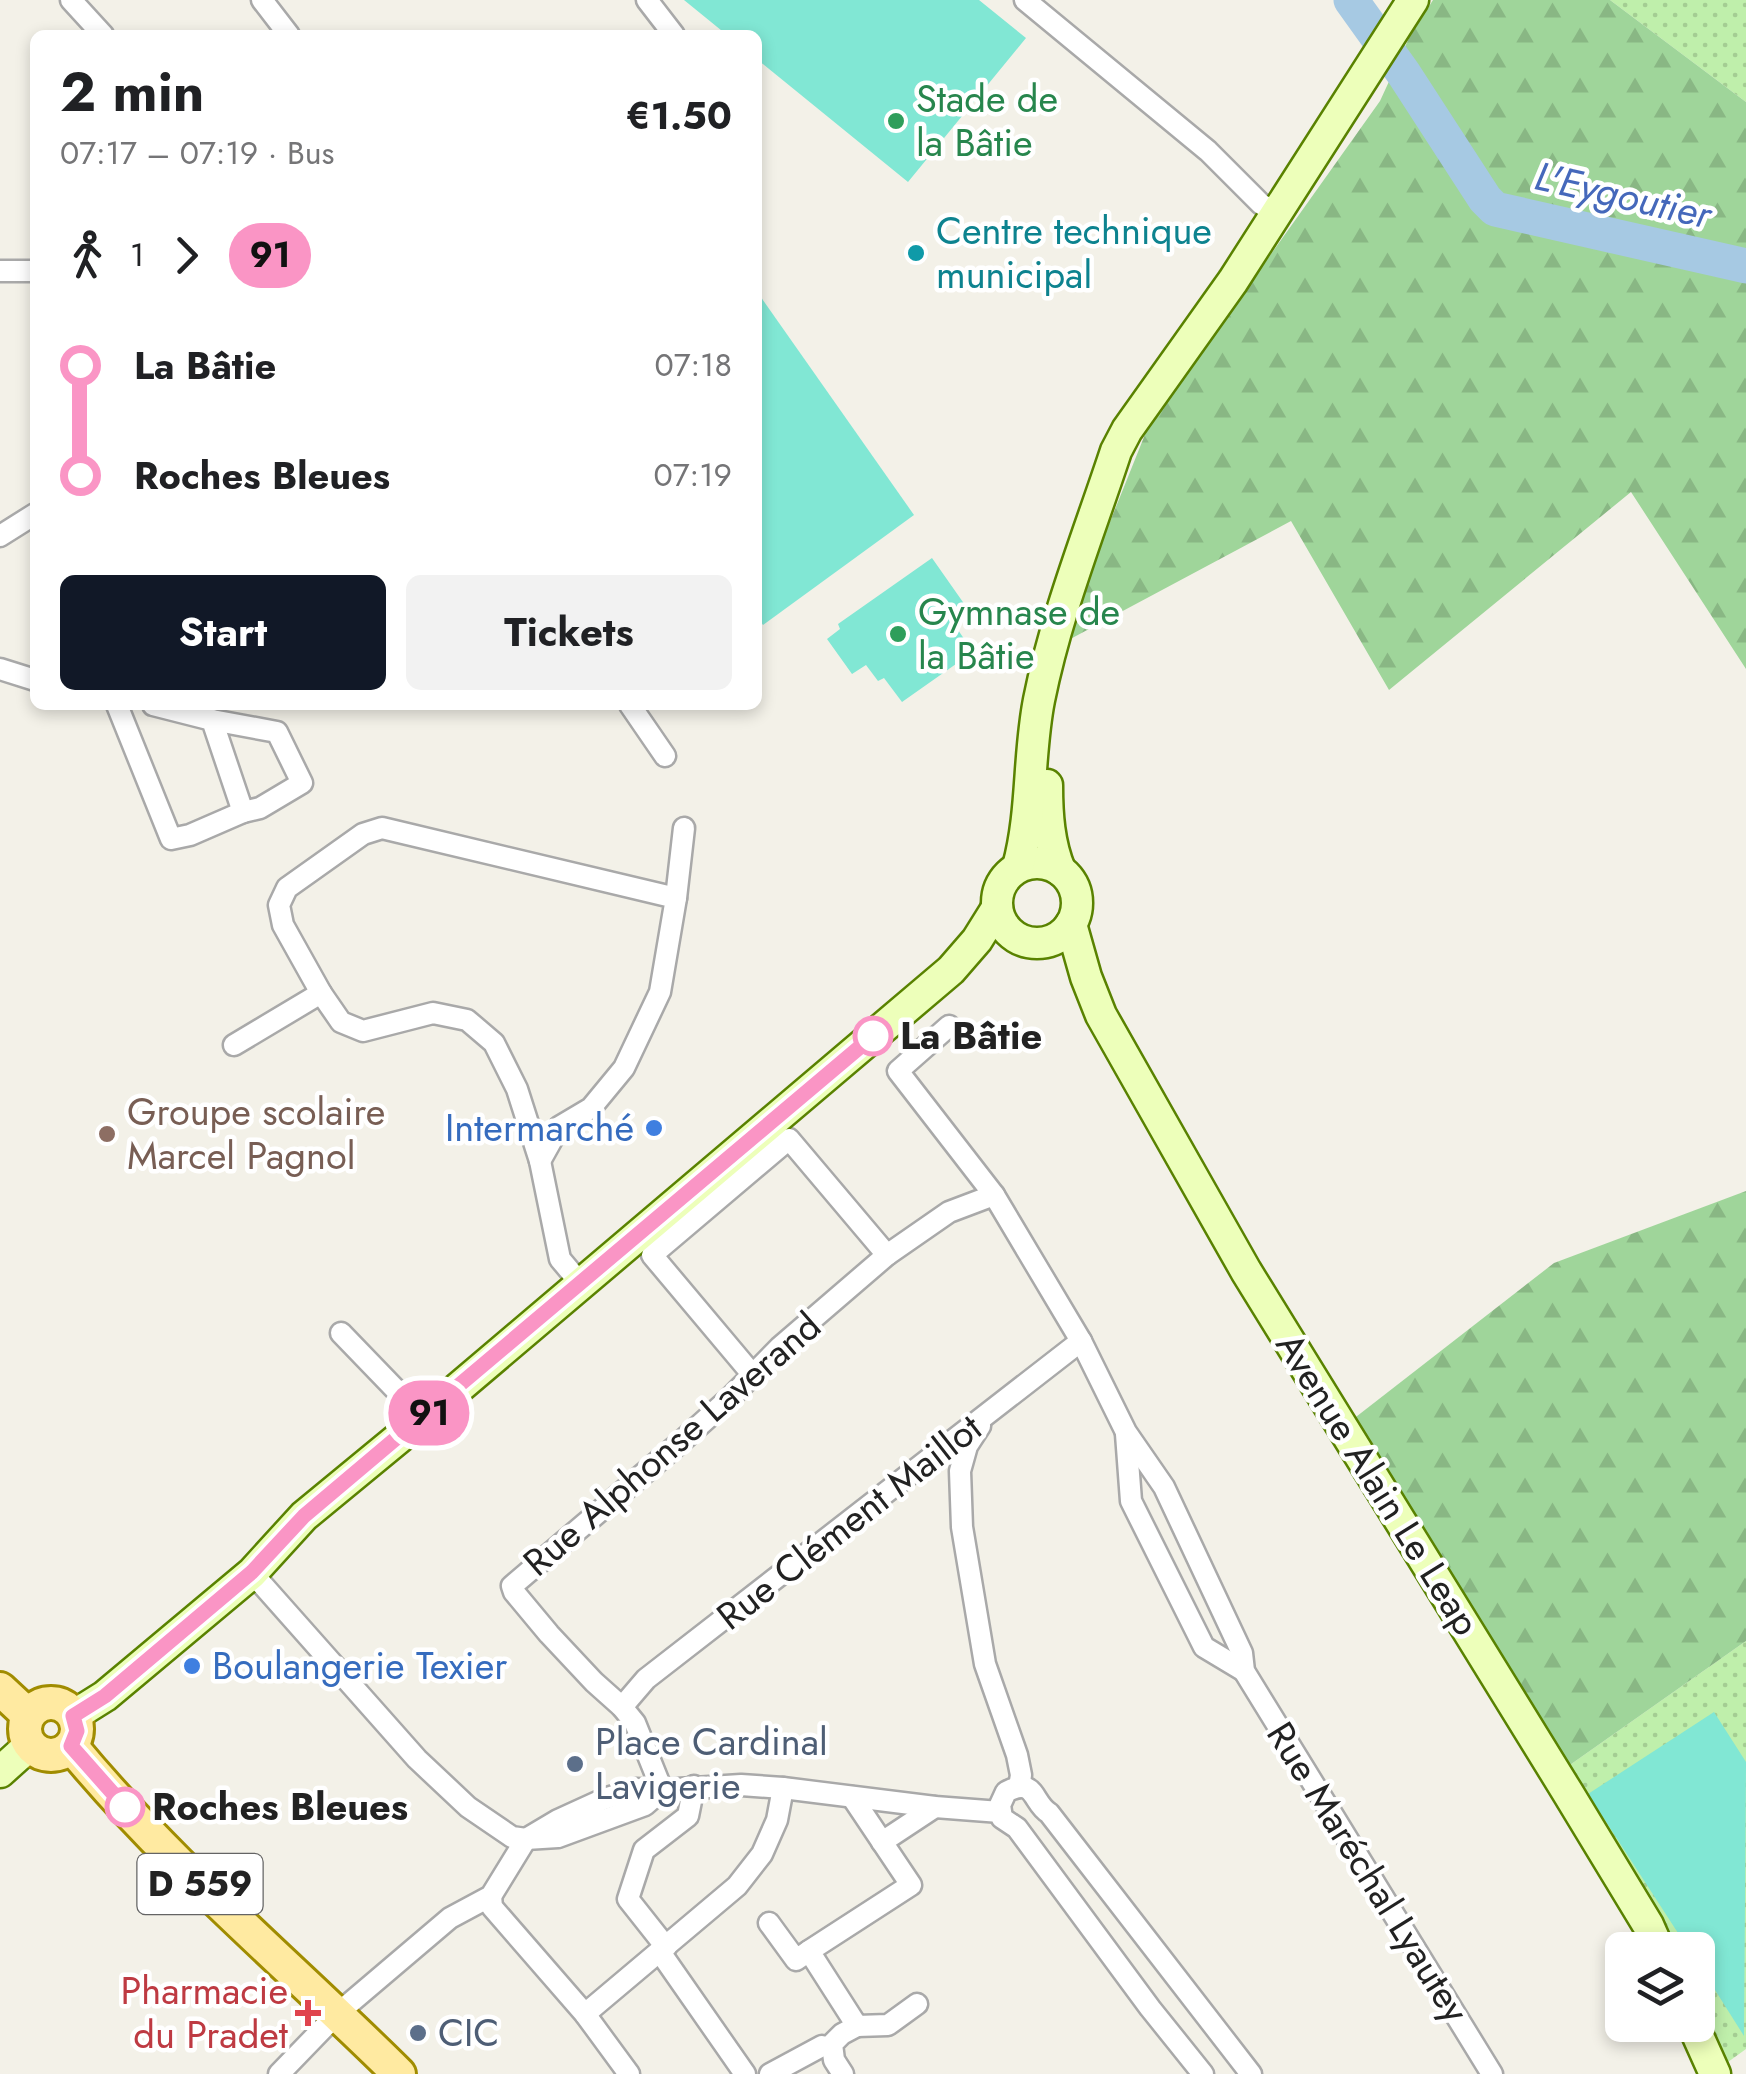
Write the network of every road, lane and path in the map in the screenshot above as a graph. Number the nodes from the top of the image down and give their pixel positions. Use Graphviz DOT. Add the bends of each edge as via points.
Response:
graph roads {
  1 [pos="72,0"];
  2 [pos="262,0"];
  3 [pos="647,0"];
  4 [pos="1025,0"];
  5 [pos="1413,0"];
  6 [pos="99,30"];
  7 [pos="285,30"];
  8 [pos="670,30"];
  9 [pos="1278,214"];
  10 [pos="0,271"];
  11 [pos="30,272"];
  12 [pos="30,517"];
  13 [pos="0,536"];
  14 [pos="1049,658"];
  15 [pos="0,669"];
  16 [pos="30,678"];
  17 [pos="118,710"];
  18 [pos="173,710"];
  19 [pos="633,710"];
  20 [pos="212,720"];
  21 [pos="664,756"];
  22 [pos="243,812"];
  23 [pos="684,828"];
  24 [pos="1018,867"];
  25 [pos="1060,870"];
  26 [pos="676,898"];
  27 [pos="997,908"];
  28 [pos="1071,924"];
  29 [pos="1028,941"];
  30 [pos="950,970"];
  31 [pos="321,993"];
  32 [pos="1102,1014"];
  33 [pos="950,1026"];
  34 [pos="234,1046"];
  35 [pos="540,1161"];
  36 [pos="994,1195"];
  37 [pos="888,1255"];
  38 [pos="581,1284"];
  39 [pos="341,1333"];
  40 [pos="1081,1341"];
  41 [pos="752,1374"];
  42 [pos="987,1416"];
  43 [pos="423,1418"];
  44 [pos="1126,1432"];
  45 [pos="252,1572"];
  46 [pos="1244,1671"];
  47 [pos="0,1688"];
  48 [pos="622,1707"];
  49 [pos="72,1731"];
  50 [pos="20,1732"];
  51 [pos="0,1772"];
  52 [pos="694,1786"];
  53 [pos="1019,1787"];
  54 [pos="783,1788"];
  55 [pos="662,1790"];
  56 [pos="852,1797"];
  57 [pos="934,1807"];
  58 [pos="1040,1808"];
  59 [pos="1000,1812"];
  60 [pos="1017,1828"];
  61 [pos="526,1839"];
  62 [pos="882,1842"];
  63 [pos="491,1896"];
  64 [pos="769,1923"];
  65 [pos="1651,1932"];
  66 [pos="663,1950"];
  67 [pos="809,1952"];
  68 [pos="917,2004"];
  69 [pos="336,2014"];
  70 [pos="584,2014"];
  71 [pos="857,2026"];
  72 [pos="1701,2042"];
  73 [pos="827,2045"];
  74 [pos="279,2074"];
  75 [pos="399,2074"];
  76 [pos="630,2074"];
  77 [pos="745,2074"];
  78 [pos="770,2074"];
  79 [pos="843,2074"];
  80 [pos="1203,2074"];
  81 [pos="1251,2074"];
  82 [pos="1492,2074"];
  83 [pos="1715,2074"];
  1 -- 6 [label="street"];
  2 -- 7 [label="street"];
  3 -- 8 [label="street"];
  4 -- 9 [label="street"];
  5 -- 9 [label="street"];
  9 -- 14 [label="street" via="1116,451"];
  10 -- 11 [label="street"];
  12 -- 13 [label="street"];
  14 -- 24 [label="street"];
  14 -- 25 [label="street" via="1047,807"];
  15 -- 16 [label="street"];
  17 -- 22 [label="street" via="171,839"];
  18 -- 20 [label="street"];
  19 -- 21 [label="street"];
  20 -- 22 [label="street"];
  20 -- 22 [label="street" via="278,732 302,783"];
  23 -- 26 [label="street"];
  24 -- 25 [label="street" via="1040,863"];
  24 -- 27 [label="street" via="1000,887"];
  25 -- 28 [label="street" via="1076,894"];
  26 -- 31 [label="street" via="382,828 363,834 287,888 279,906 283,926"];
  26 -- 35 [label="street" via="660,992 624,1068 591,1108 560,1127"];
  27 -- 29 [label="street" via="1004,926"];
  27 -- 30 [label="street"];
  28 -- 29 [label="street" via="1057,938"];
  28 -- 32 [label="street, Avenue Alain Le Leap"];
  29 -- 30 [label="street"];
  29 -- 32 [label="street, Avenue Alain Le Leap" via="1065,969"];
  30 -- 38 [label="street"];
  31 -- 34 [label="street"];
  31 -- 35 [label="street" via="341,1022 363,1030 432,1013 467,1020 494,1043 518,1088"];
  32 -- 65 [label="street, Avenue Alain Le Leap" via="1246,1272"];
  33 -- 36 [label="street, Rue Maréchal Lyautey" via="898,1071"];
  35 -- 38 [label="street" via="560,1259"];
  36 -- 37 [label="street, Rue Alphonse Laverand" via="949,1212"];
  36 -- 40 [label="street, Rue Maréchal Lyautey"];
  37 -- 41 [label="street, Rue Alphonse Laverand"];
  37 -- 41 [label="street" via="789,1139 652,1256"];
  38 -- 43 [label="street"];
  39 -- 43 [label="street"];
  40 -- 42 [label="street, Rue Clément Maillot"];
  40 -- 44 [label="street, Rue Maréchal Lyautey"];
  41 -- 48 [label="street, Rue Alphonse Laverand" via="512,1586"];
  42 -- 48 [label="street, Rue Clément Maillot" via="646,1679"];
  42 -- 53 [label="street" via="960,1471 962,1526 986,1664 1017,1756"];
  43 -- 45 [label="street" via="304,1516"];
  44 -- 46 [label="street, Rue Maréchal Lyautey" via="1164,1487 1242,1653"];
  44 -- 46 [label="street, Rue Maréchal Lyautey" via="1131,1500 1147,1533 1204,1647"];
  45 -- 49 [label="street"];
  45 -- 61 [label="street" via="445,1787 487,1821"];
  46 -- 82 [label="street, Rue Maréchal Lyautey"];
  47 -- 50 [label="main road"];
  48 -- 55 [label="street, Rue Alphonse Laverand"];
  49 -- 50 [label="main road" via="65,1752 50,1756"];
  49 -- 50 [label="main road" via="60,1704 51,1703 34,1708"];
  49 -- 69 [label="main road, D 559" via="126,1808"];
  50 -- 51 [label="street"];
  52 -- 54 [label="street"];
  52 -- 55 [label="street"];
  52 -- 66 [label="street" via="688,1816 644,1850 628,1899"];
  53 -- 58 [label="street" via="1034,1793"];
  53 -- 59 [label="street" via="1006,1792"];
  54 -- 56 [label="street"];
  54 -- 66 [label="street" via="762,1854 737,1886"];
  55 -- 61 [label="street" via="645,1804 558,1837"];
  56 -- 57 [label="street"];
  56 -- 62 [label="street"];
  57 -- 59 [label="street"];
  57 -- 62 [label="street"];
  58 -- 60 [label="street" via="1030,1825"];
  58 -- 81 [label="street"];
  59 -- 60 [label="street"];
  60 -- 80 [label="street"];
  61 -- 63 [label="street"];
  62 -- 67 [label="street" via="910,1885"];
  63 -- 69 [label="street" via="450,1918"];
  63 -- 70 [label="street" via="492,1907"];
  64 -- 67 [label="street" via="796,1960"];
  66 -- 70 [label="street"];
  66 -- 77 [label="street"];
  67 -- 71 [label="street"];
  68 -- 71 [label="street" via="888,2025"];
  69 -- 74 [label="street"];
  69 -- 75 [label="main road, D 559"];
  70 -- 76 [label="street"];
  71 -- 73 [label="street"];
  72 -- 83 [label="street"];
  73 -- 78 [label="street"];
  73 -- 79 [label="street"];
}
